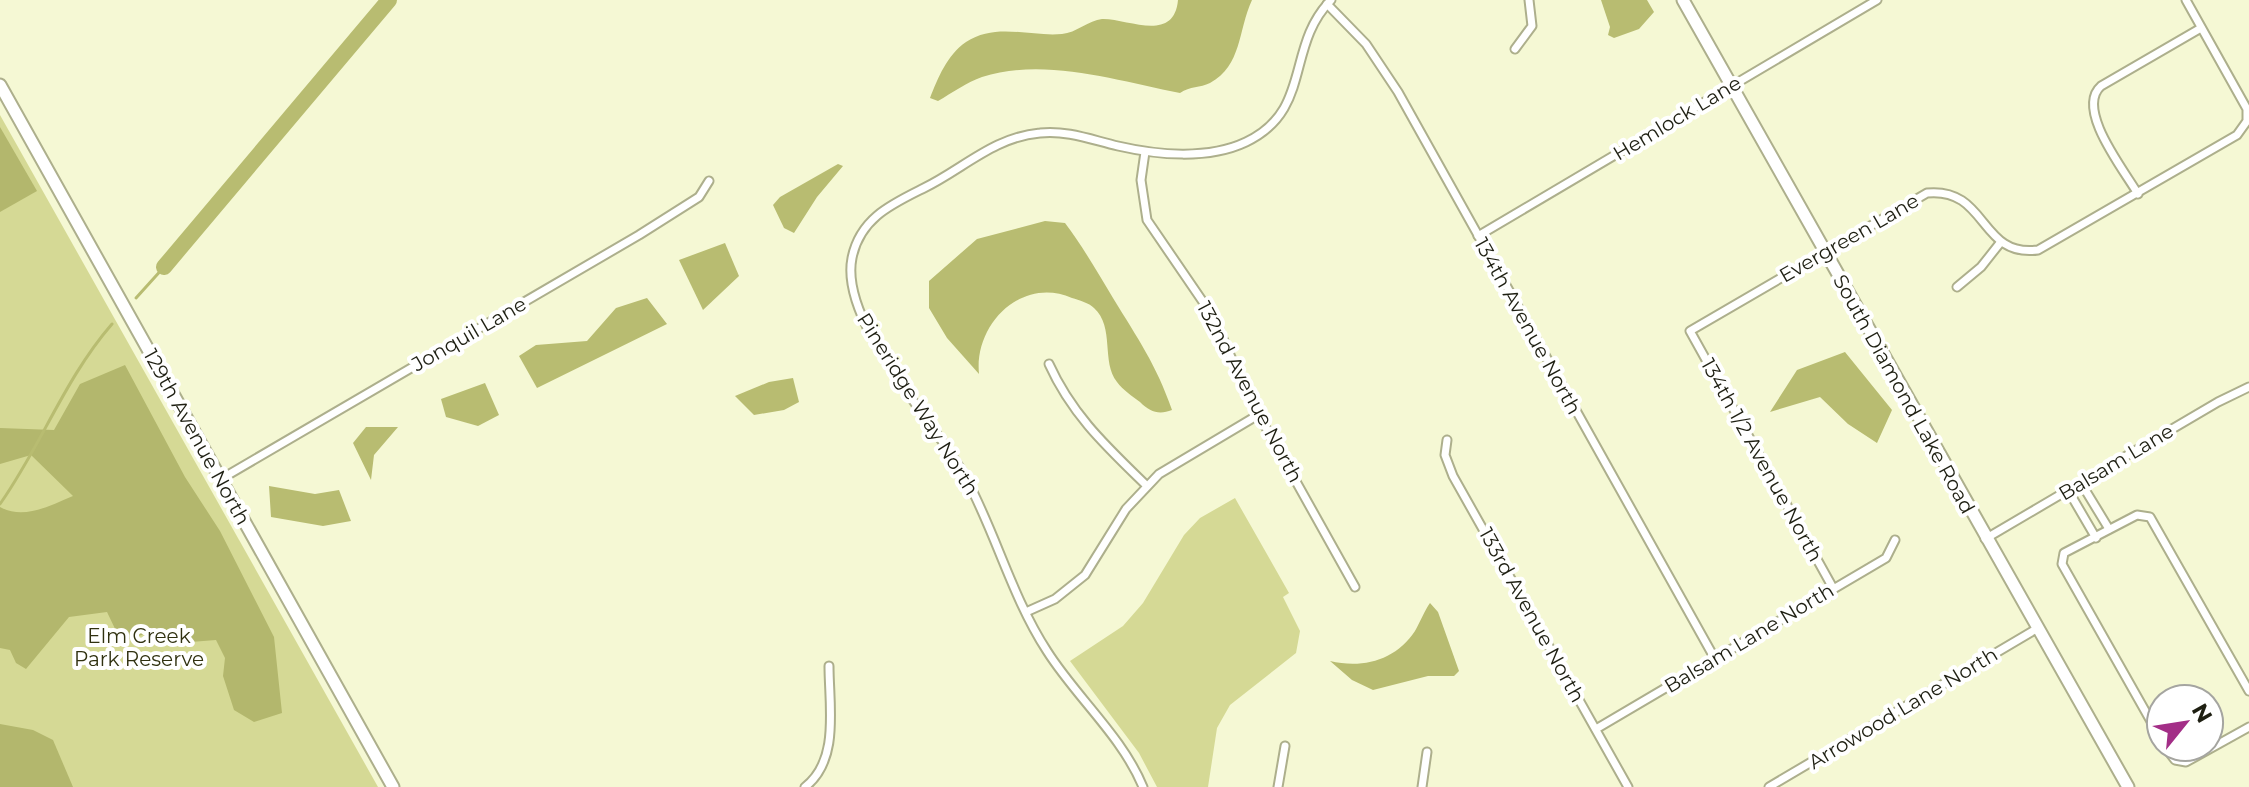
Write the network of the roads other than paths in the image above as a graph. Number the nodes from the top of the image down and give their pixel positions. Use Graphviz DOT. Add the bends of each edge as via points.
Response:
graph roads {
  1 [pos="1529,0"];
  2 [pos="1683,0"];
  3 [pos="1877,0"];
  4 [pos="2186,0"];
  5 [pos="1329,2"];
  6 [pos="2201,28"];
  7 [pos="1515,49"];
  8 [pos="0,86"];
  9 [pos="1731,87"];
  10 [pos="1145,152"];
  11 [pos="709,181"];
  12 [pos="2138,194"];
  13 [pos="1478,236"];
  14 [pos="2000,243"];
  15 [pos="1823,252"];
  16 [pos="1957,287"];
  17 [pos="1690,331"];
  18 [pos="1049,364"];
  19 [pos="2249,387"];
  20 [pos="1258,415"];
  21 [pos="1447,440"];
  22 [pos="221,479"];
  23 [pos="2081,483"];
  24 [pos="1146,485"];
  25 [pos="2068,490"];
  26 [pos="2109,529"];
  27 [pos="2096,538"];
  28 [pos="1985,539"];
  29 [pos="1895,540"];
  30 [pos="1355,587"];
  31 [pos="1833,588"];
  32 [pos="1026,612"];
  33 [pos="2038,628"];
  34 [pos="1715,659"];
  35 [pos="829,666"];
  36 [pos="2249,691"];
  37 [pos="2145,711"];
  38 [pos="2249,727"];
  39 [pos="1596,729"];
  40 [pos="2225,740"];
  41 [pos="1285,746"];
  42 [pos="1427,752"];
  43 [pos="1780,784"];
  44 [pos="393,787"];
  45 [pos="805,787"];
  46 [pos="1143,787"];
  47 [pos="1278,787"];
  48 [pos="1422,787"];
  49 [pos="1628,787"];
  50 [pos="1769,787"];
  51 [pos="2128,787"];
  1 -- 7 [label="street" via="1532,26"];
  2 -- 9 [label="street, South Diamond Lake Road"];
  3 -- 9 [label="street, Hemlock Lane"];
  4 -- 6 [label="street"];
  5 -- 10 [label="street, Pineridge Way North" via="1303,43 1288,104 1262,132 1214,152"];
  5 -- 13 [label="street, 134th Avenue North" via="1381,64"];
  6 -- 12 [label="street" via="2247,109 2247,121 2237,135"];
  6 -- 12 [label="street" via="2101,86 2092,98 2094,118"];
  8 -- 22 [label="street, 129th Avenue North"];
  9 -- 13 [label="street, Hemlock Lane"];
  9 -- 15 [label="street, South Diamond Lake Road"];
  10 -- 20 [label="street, 132nd Avenue North" via="1141,180 1147,220 1214,318"];
  10 -- 32 [label="street, Pineridge Way North" via="1056,132 1009,139 881,211 855,246 850,284 862,317 965,476"];
  11 -- 22 [label="street, Jonquil Lane" via="699,197 639,235"];
  12 -- 14 [label="street" via="2038,250 2015,250"];
  13 -- 34 [label="street, 134th Avenue North"];
  14 -- 15 [label="street, Evergreen Lane" via="1971,205 1936,192 1914,198"];
  14 -- 16 [label="street"];
  15 -- 17 [label="street, Evergreen Lane"];
  15 -- 28 [label="street, South Diamond Lake Road"];
  17 -- 31 [label="street, 134th 1/2 Avenue North"];
  18 -- 24 [label="street" via="1088,429"];
  19 -- 23 [label="street, Balsam Lane"];
  20 -- 24 [label="street" via="1176,461"];
  20 -- 30 [label="street, 132nd Avenue North"];
  21 -- 39 [label="street, 133rd Avenue North" via="1445,455 1453,476"];
  22 -- 44 [label="street, 129th Avenue North"];
  23 -- 25 [label="street, Balsam Lane"];
  23 -- 26 [label="street"];
  24 -- 32 [label="street" via="1085,575 1055,599"];
  25 -- 27 [label="street"];
  25 -- 28 [label="street, Balsam Lane"];
  26 -- 27 [label="street"];
  26 -- 36 [label="street" via="2140,514 2153,519"];
  27 -- 37 [label="street" via="2064,553 2061,562"];
  28 -- 33 [label="street, South Diamond Lake Road"];
  29 -- 31 [label="street, Balsam Lane North" via="1886,558"];
  31 -- 34 [label="street, Balsam Lane North"];
  32 -- 46 [label="street, Pineridge Way North"];
  33 -- 43 [label="street, Arrowood Lane North"];
  33 -- 51 [label="street, South Diamond Lake Road"];
  34 -- 39 [label="street, Balsam Lane North"];
  35 -- 45 [label="street" via="829,744 819,772"];
  38 -- 40 [label="street"];
  39 -- 49 [label="street, 133rd Avenue North"];
  41 -- 47 [label="street"];
  42 -- 48 [label="street"];
  43 -- 50 [label="street, Arrowood Lane North"];
}
